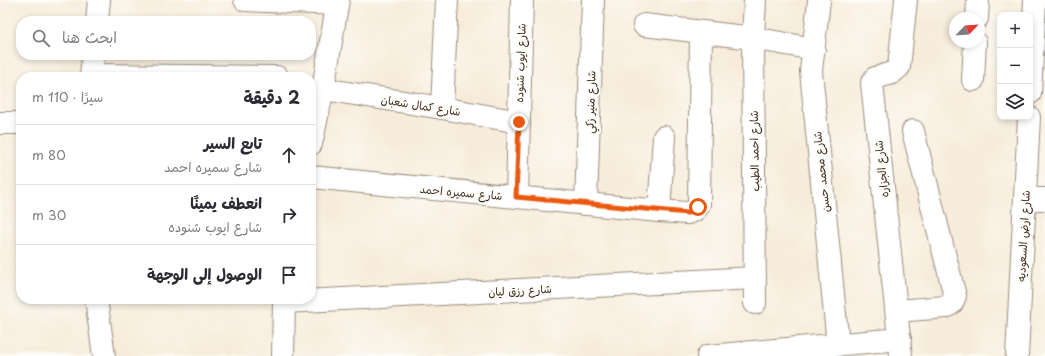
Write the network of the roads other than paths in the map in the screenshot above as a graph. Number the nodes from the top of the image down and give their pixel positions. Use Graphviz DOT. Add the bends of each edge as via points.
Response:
graph roads {
  1 [pos="99,0"];
  2 [pos="245,0"];
  3 [pos="447,0"];
  4 [pos="522,0"];
  5 [pos="593,0"];
  6 [pos="755,0"];
  7 [pos="819,0"];
  8 [pos="906,0"];
  9 [pos="978,0"];
  10 [pos="1035,0"];
  11 [pos="337,2"];
  12 [pos="977,12"];
  13 [pos="97,16"];
  14 [pos="644,25"];
  15 [pos="701,32"];
  16 [pos="753,38"];
  17 [pos="975,48"];
  18 [pos="814,49"];
  19 [pos="92,69"];
  20 [pos="161,72"];
  21 [pos="973,80"];
  22 [pos="319,81"];
  23 [pos="1030,84"];
  24 [pos="316,105"];
  25 [pos="442,108"];
  26 [pos="1029,120"];
  27 [pos="519,122"];
  28 [pos="0,123"];
  29 [pos="16,123"];
  30 [pos="913,131"];
  31 [pos="664,137"];
  32 [pos="316,177"];
  33 [pos="516,197"];
  34 [pos="1035,199"];
  35 [pos="586,204"];
  36 [pos="658,211"];
  37 [pos="755,278"];
  38 [pos="316,299"];
  39 [pos="756,303"];
  40 [pos="97,304"];
  41 [pos="284,304"];
  42 [pos="897,311"];
  43 [pos="838,345"];
  44 [pos="901,348"];
  45 [pos="104,356"];
  46 [pos="283,356"];
  47 [pos="708,356"];
  48 [pos="1017,356"];
  1 -- 13 [label="street"];
  2 -- 11 [label="street"];
  3 -- 25 [label="street"];
  4 -- 27 [label="street, شارع ايوب شنوده"];
  5 -- 35 [label="street, شارع منير زكي"];
  6 -- 16 [label="street, شارع احمد الطيب"];
  7 -- 18 [label="street, شارع محمد حسن"];
  8 -- 42 [label="street, شارع الجزاره" via="899,67 892,74 875,78 872,83"];
  9 -- 12 [label="street"];
  10 -- 23 [label="street"];
  11 -- 22 [label="street"];
  14 -- 15 [label="street"];
  15 -- 16 [label="street"];
  15 -- 36 [label="street, شارع سميره احمد" via="699,204 695,210 688,213"];
  16 -- 18 [label="street"];
  16 -- 37 [label="street, شارع احمد الطيب"];
  17 -- 21 [label="street"];
  18 -- 43 [label="street, شارع محمد حسن" via="812,71"];
  19 -- 20 [label="street"];
  22 -- 24 [label="street"];
  22 -- 25 [label="street, شارع كمال شعبان"];
  25 -- 27 [label="street, شارع كمال شعبان"];
  26 -- 34 [label="street, شارع ارض السعوديه"];
  27 -- 33 [label="street, شارع ايوب شنوده"];
  28 -- 29 [label="street"];
  30 -- 42 [label="street" via="955,296 952,303 946,307"];
  31 -- 36 [label="street"];
  32 -- 33 [label="street, شارع سميره احمد"];
  33 -- 35 [label="street, شارع سميره احمد"];
  34 -- 48 [label="street, شارع ارض السعوديه"];
  35 -- 36 [label="street, شارع سميره احمد"];
  37 -- 38 [label="street, شارع رزق ليان"];
  37 -- 39 [label="street, شارع احمد الطيب"];
  40 -- 45 [label="street"];
  41 -- 46 [label="street"];
  42 -- 44 [label="street, شارع الجزاره"];
  43 -- 44 [label="street"];
  43 -- 47 [label="street"];
}
